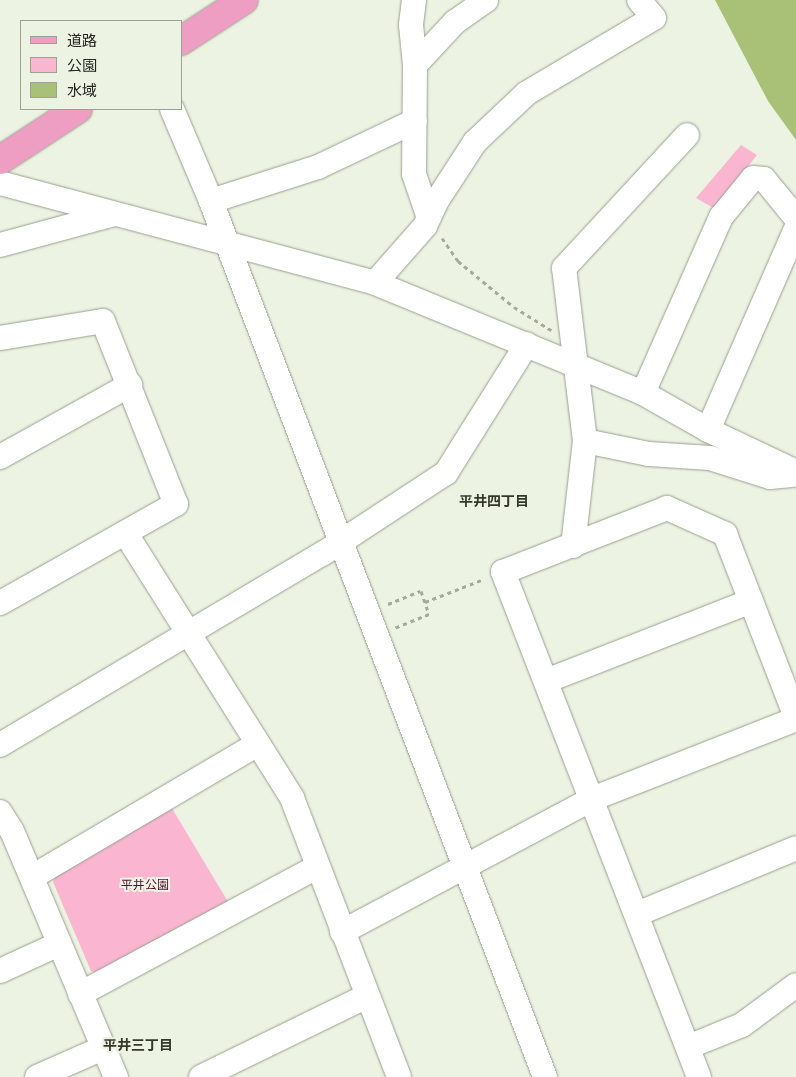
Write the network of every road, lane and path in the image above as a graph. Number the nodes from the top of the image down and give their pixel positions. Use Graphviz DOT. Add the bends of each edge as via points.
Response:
graph roads {
  1 [pos="244,0"];
  2 [pos="414,0"];
  3 [pos="486,0"];
  4 [pos="639,0"];
  5 [pos="182,40"];
  6 [pos="415,65"];
  7 [pos="76,110"];
  8 [pos="172,110"];
  9 [pos="415,121"];
  10 [pos="687,135"];
  11 [pos="0,160"];
  12 [pos="0,183"];
  13 [pos="211,201"];
  14 [pos="117,213"];
  15 [pos="429,218"];
  16 [pos="796,218"];
  17 [pos="796,229"];
  18 [pos="0,245"];
  19 [pos="228,245"];
  20 [pos="375,283"];
  21 [pos="0,338"];
  22 [pos="527,344"];
  23 [pos="576,354"];
  24 [pos="130,386"];
  25 [pos="644,394"];
  26 [pos="708,430"];
  27 [pos="585,441"];
  28 [pos="0,457"];
  29 [pos="796,473"];
  30 [pos="126,534"];
  31 [pos="342,542"];
  32 [pos="573,546"];
  33 [pos="503,572"];
  34 [pos="751,601"];
  35 [pos="0,602"];
  36 [pos="425,602"];
  37 [pos="386,605"];
  38 [pos="395,628"];
  39 [pos="188,632"];
  40 [pos="546,681"];
  41 [pos="796,718"];
  42 [pos="258,744"];
  43 [pos="0,745"];
  44 [pos="592,799"];
  45 [pos="0,812"];
  46 [pos="796,848"];
  47 [pos="464,865"];
  48 [pos="317,867"];
  49 [pos="32,877"];
  50 [pos="637,914"];
  51 [pos="342,932"];
  52 [pos="60,944"];
  53 [pos="0,971"];
  54 [pos="796,985"];
  55 [pos="80,994"];
  56 [pos="367,996"];
  57 [pos="688,1047"];
  58 [pos="103,1048"];
  59 [pos="37,1077"];
  60 [pos="116,1077"];
  61 [pos="201,1077"];
  62 [pos="399,1077"];
  63 [pos="545,1077"];
  64 [pos="699,1077"];
  1 -- 5 [label="main road"];
  2 -- 6 [label="street" via="411,25"];
  3 -- 6 [label="street" via="455,22"];
  4 -- 15 [label="street" via="654,18 527,93 475,142"];
  6 -- 9 [label="street"];
  7 -- 11 [label="main road"];
  8 -- 13 [label="street"];
  9 -- 13 [label="street" via="378,141 318,166"];
  9 -- 15 [label="street" via="414,174"];
  10 -- 23 [label="street" via="564,268"];
  12 -- 14 [label="street"];
  13 -- 19 [label="street"];
  14 -- 18 [label="street"];
  14 -- 19 [label="street"];
  15 -- 20 [label="street"];
  15 -- 23 [label="path" via="458,261"];
  16 -- 25 [label="street" via="764,179 753,178 721,217"];
  17 -- 26 [label="street"];
  19 -- 20 [label="street"];
  19 -- 31 [label="street"];
  20 -- 22 [label="street"];
  21 -- 24 [label="street" via="103,321"];
  22 -- 23 [label="street"];
  22 -- 31 [label="street" via="446,473"];
  23 -- 25 [label="street"];
  23 -- 27 [label="street"];
  24 -- 28 [label="street"];
  24 -- 30 [label="street" via="176,504"];
  25 -- 26 [label="street"];
  26 -- 29 [label="street"];
  27 -- 29 [label="street" via="649,454 710,458 770,477"];
  27 -- 32 [label="street"];
  30 -- 35 [label="street"];
  30 -- 39 [label="street"];
  31 -- 39 [label="street"];
  31 -- 47 [label="street"];
  32 -- 33 [label="street"];
  32 -- 34 [label="street" via="667,508 725,534"];
  33 -- 36 [label="path"];
  33 -- 40 [label="street"];
  34 -- 40 [label="street"];
  34 -- 41 [label="street"];
  36 -- 37 [label="path" via="420,591"];
  36 -- 38 [label="path" via="429,614"];
  39 -- 42 [label="street"];
  39 -- 43 [label="street"];
  40 -- 44 [label="street"];
  41 -- 44 [label="street"];
  42 -- 48 [label="street" via="292,798"];
  42 -- 49 [label="street"];
  44 -- 47 [label="street"];
  44 -- 50 [label="street"];
  45 -- 49 [label="street"];
  46 -- 50 [label="street"];
  47 -- 51 [label="street"];
  47 -- 63 [label="street"];
  48 -- 51 [label="street"];
  48 -- 55 [label="street"];
  49 -- 52 [label="street"];
  50 -- 57 [label="street"];
  51 -- 56 [label="street"];
  52 -- 53 [label="street"];
  52 -- 55 [label="street"];
  54 -- 57 [label="street" via="742,1025"];
  55 -- 58 [label="street"];
  56 -- 61 [label="street"];
  56 -- 62 [label="street"];
  57 -- 64 [label="street"];
  58 -- 59 [label="street"];
  58 -- 60 [label="street"];
}
